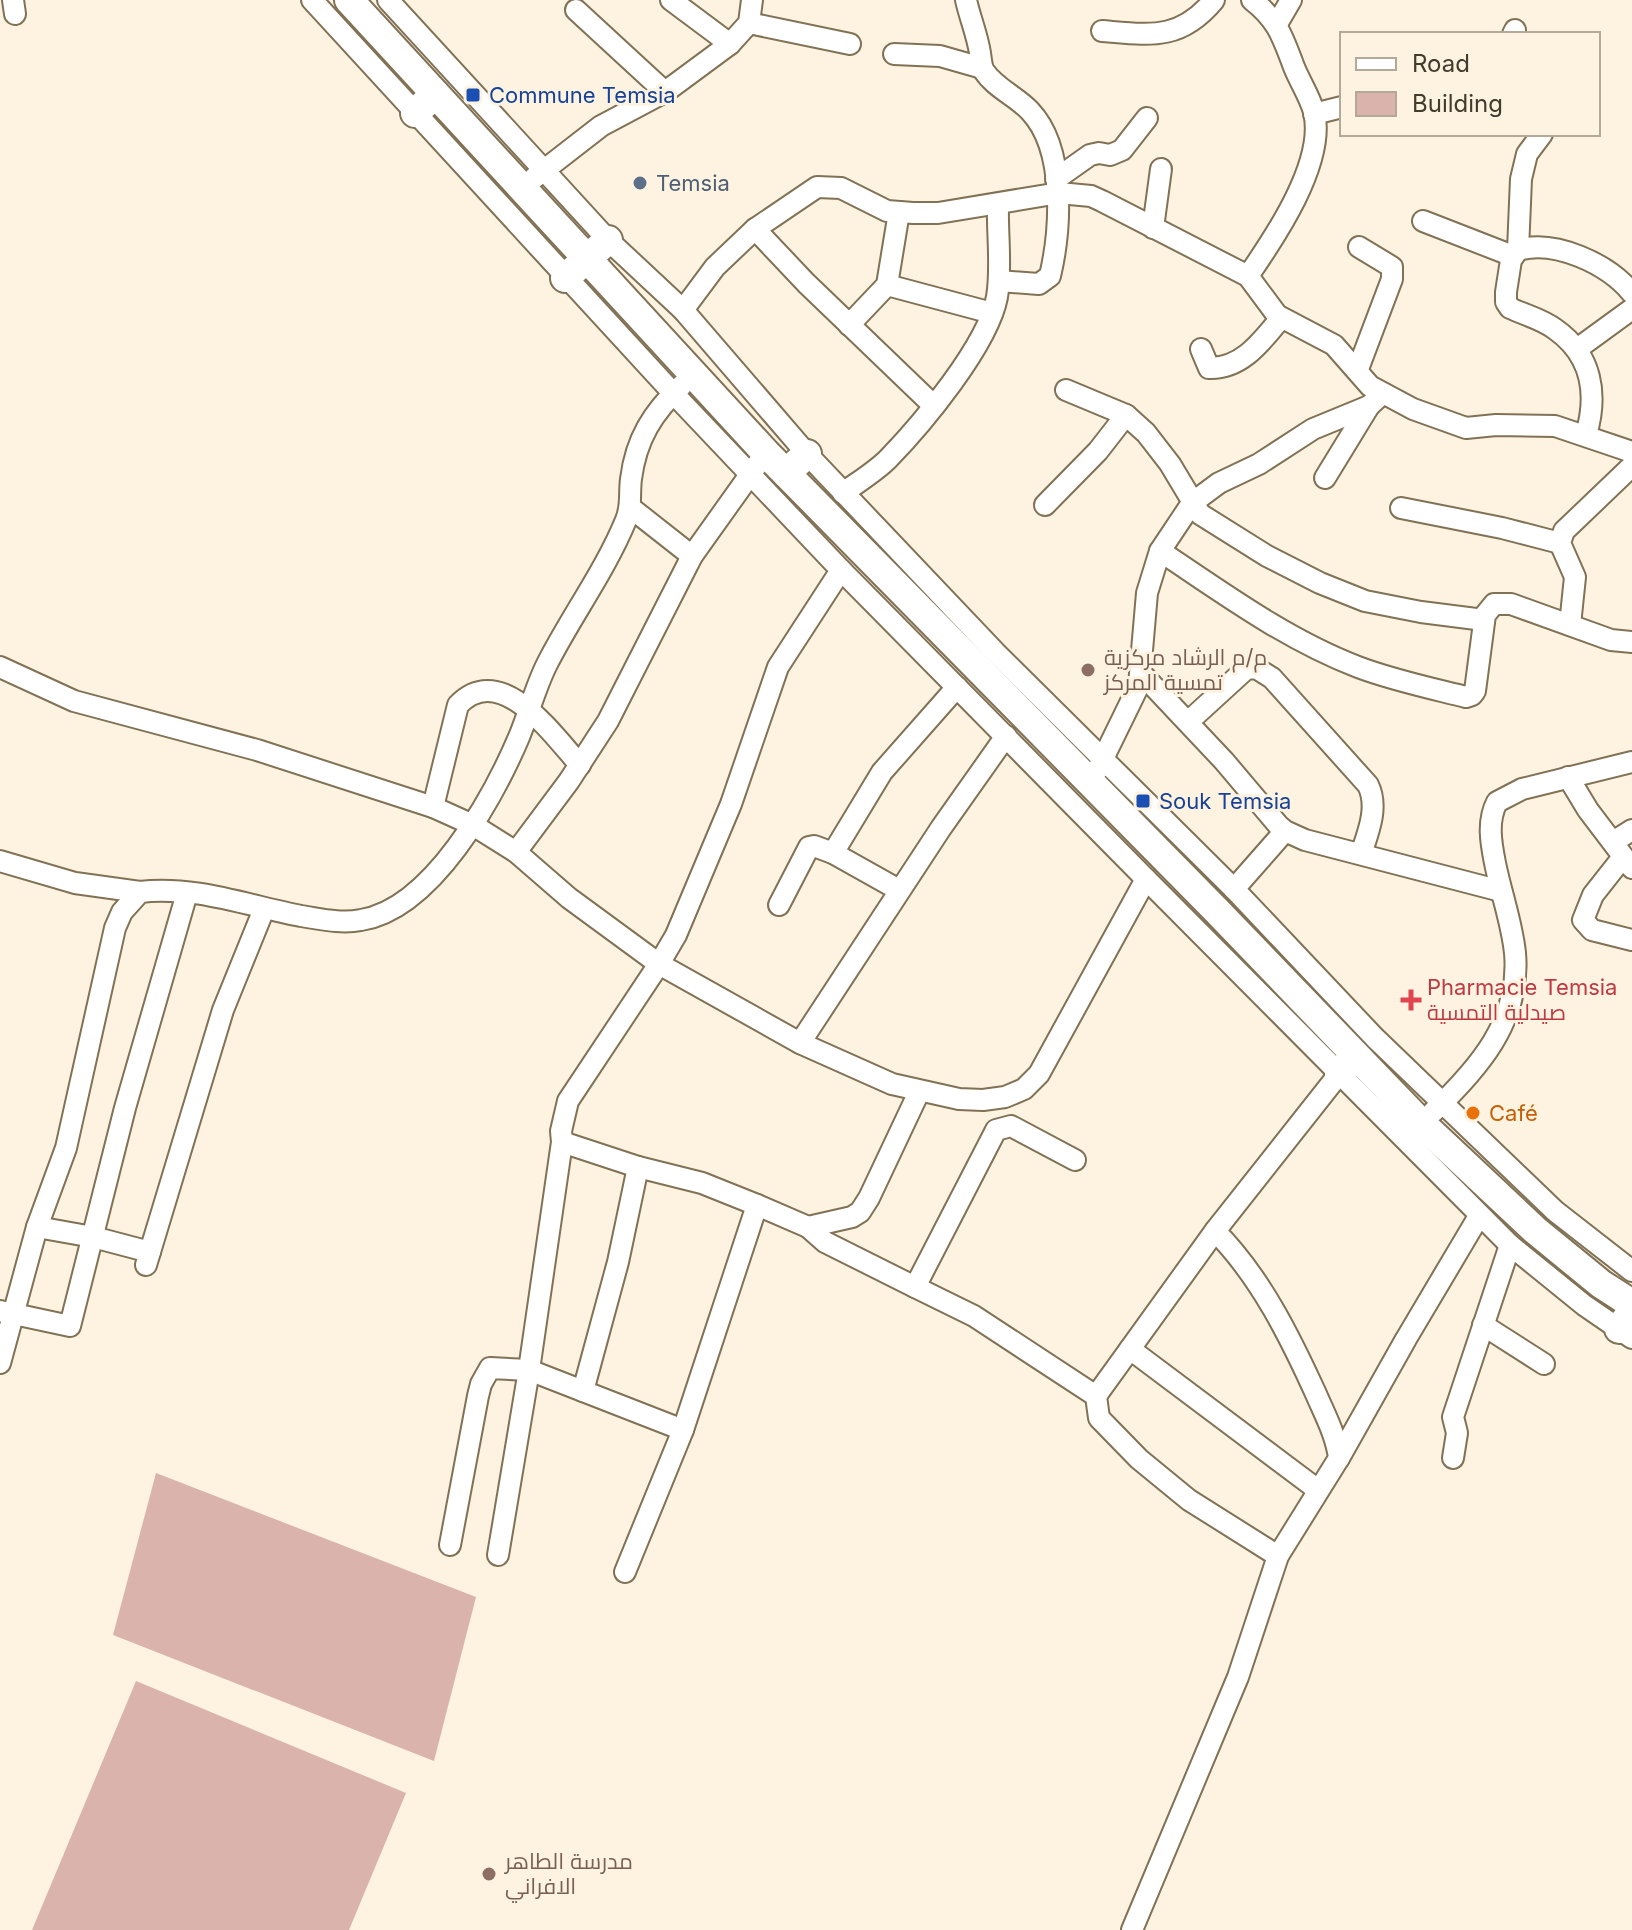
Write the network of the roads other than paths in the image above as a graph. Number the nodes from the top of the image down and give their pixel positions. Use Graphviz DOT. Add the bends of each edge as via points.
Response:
graph roads {
  1 [pos="312,0"];
  2 [pos="349,0"];
  3 [pos="388,0"];
  4 [pos="671,0"];
  5 [pos="752,0"];
  6 [pos="966,0"];
  7 [pos="1214,0"];
  8 [pos="1252,0"];
  9 [pos="1291,0"];
  10 [pos="576,10"];
  11 [pos="749,23"];
  12 [pos="1277,24"];
  13 [pos="1102,31"];
  14 [pos="730,44"];
  15 [pos="850,44"];
  16 [pos="894,54"];
  17 [pos="982,68"];
  18 [pos="665,92"];
  19 [pos="425,104"];
  20 [pos="1340,108"];
  21 [pos="1314,114"];
  22 [pos="1147,118"];
  23 [pos="1540,136"];
  24 [pos="1161,169"];
  25 [pos="544,170"];
  26 [pos="1057,186"];
  27 [pos="522,188"];
  28 [pos="998,204"];
  29 [pos="899,212"];
  30 [pos="1423,221"];
  31 [pos="1153,228"];
  32 [pos="755,229"];
  33 [pos="608,240"];
  34 [pos="1359,247"];
  35 [pos="1516,253"];
  36 [pos="586,259"];
  37 [pos="1248,276"];
  38 [pos="565,278"];
  39 [pos="999,281"];
  40 [pos="887,285"];
  41 [pos="1632,293"];
  42 [pos="1632,309"];
  43 [pos="683,310"];
  44 [pos="992,313"];
  45 [pos="1281,318"];
  46 [pos="849,325"];
  47 [pos="1201,349"];
  48 [pos="1577,349"];
  49 [pos="1358,369"];
  50 [pos="683,384"];
  51 [pos="1066,390"];
  52 [pos="1375,400"];
  53 [pos="934,406"];
  54 [pos="1126,415"];
  55 [pos="1586,435"];
  56 [pos="1632,452"];
  57 [pos="758,463"];
  58 [pos="797,464"];
  59 [pos="1632,466"];
  60 [pos="1325,478"];
  61 [pos="843,493"];
  62 [pos="1192,503"];
  63 [pos="1045,505"];
  64 [pos="631,508"];
  65 [pos="1401,508"];
  66 [pos="1560,543"];
  67 [pos="1160,551"];
  68 [pos="692,556"];
  69 [pos="841,570"];
  70 [pos="1484,620"];
  71 [pos="1570,625"];
  72 [pos="1632,642"];
  73 [pos="0,667"];
  74 [pos="1141,673"];
  75 [pos="957,687"];
  76 [pos="530,709"];
  77 [pos="1188,722"];
  78 [pos="1014,725"];
  79 [pos="1104,758"];
  80 [pos="1632,762"];
  81 [pos="580,765"];
  82 [pos="1568,777"];
  83 [pos="1091,783"];
  84 [pos="433,807"];
  85 [pos="473,825"];
  86 [pos="1632,830"];
  87 [pos="1285,831"];
  88 [pos="516,852"];
  89 [pos="833,853"];
  90 [pos="1361,854"];
  91 [pos="1623,856"];
  92 [pos="0,861"];
  93 [pos="1146,879"];
  94 [pos="1234,889"];
  95 [pos="899,890"];
  96 [pos="1501,891"];
  97 [pos="140,892"];
  98 [pos="187,893"];
  99 [pos="1181,895"];
  100 [pos="779,905"];
  101 [pos="264,909"];
  102 [pos="1632,940"];
  103 [pos="659,964"];
  104 [pos="800,1043"];
  105 [pos="1347,1064"];
  106 [pos="919,1092"];
  107 [pos="1442,1103"];
  108 [pos="1412,1131"];
  109 [pos="562,1142"];
  110 [pos="1075,1160"];
  111 [pos="638,1167"];
  112 [pos="757,1205"];
  113 [pos="1479,1216"];
  114 [pos="37,1227"];
  115 [pos="808,1227"];
  116 [pos="1215,1231"];
  117 [pos="93,1237"];
  118 [pos="1632,1244"];
  119 [pos="1510,1245"];
  120 [pos="915,1287"];
  121 [pos="1628,1300"];
  122 [pos="7,1314"];
  123 [pos="1483,1325"];
  124 [pos="1130,1349"];
  125 [pos="0,1363"];
  126 [pos="1544,1364"];
  127 [pos="529,1370"];
  128 [pos="583,1391"];
  129 [pos="1096,1396"];
  130 [pos="683,1430"];
  131 [pos="1339,1458"];
  132 [pos="1453,1458"];
  133 [pos="1318,1490"];
  134 [pos="450,1545"];
  135 [pos="498,1555"];
  136 [pos="1278,1556"];
  137 [pos="625,1572"];
  138 [pos="1132,1930"];
  1 -- 19 [label="street"];
  2 -- 19 [label="main road"];
  3 -- 25 [label="street"];
  4 -- 14 [label="street"];
  5 -- 11 [label="street"];
  6 -- 17 [label="street"];
  7 -- 13 [label="street" via="1164,34"];
  8 -- 12 [label="street"];
  9 -- 12 [label="street"];
  10 -- 18 [label="street"];
  11 -- 14 [label="street"];
  11 -- 15 [label="street"];
  12 -- 21 [label="street"];
  14 -- 18 [label="street"];
  16 -- 17 [label="street" via="940,56"];
  17 -- 26 [label="street" via="1031,112 1048,143"];
  18 -- 25 [label="street" via="601,126"];
  19 -- 27 [label="main road"];
  19 -- 38 [label="street"];
  20 -- 21 [label="street"];
  21 -- 37 [label="street" via="1306,172"];
  22 -- 26 [label="street" via="1122,150 1090,155"];
  23 -- 35 [label="street" via="1527,154 1521,179"];
  24 -- 31 [label="street"];
  25 -- 27 [label="street"];
  25 -- 33 [label="street"];
  26 -- 28 [label="street"];
  26 -- 31 [label="street" via="1091,196"];
  26 -- 39 [label="street" via="1050,276 1039,284"];
  27 -- 36 [label="main road"];
  28 -- 29 [label="street" via="938,213"];
  28 -- 39 [label="street"];
  29 -- 32 [label="street" via="841,188 817,187"];
  29 -- 40 [label="street"];
  30 -- 35 [label="street"];
  31 -- 37 [label="street"];
  32 -- 43 [label="street" via="715,267"];
  32 -- 46 [label="street"];
  33 -- 36 [label="main road"];
  33 -- 43 [label="street"];
  34 -- 49 [label="street" via="1392,267 1392,279"];
  35 -- 41 [label="street" via="1540,247 1564,252 1620,280"];
  35 -- 48 [label="street" via="1507,305 1555,329"];
  36 -- 38 [label="main road"];
  36 -- 50 [label="main road"];
  37 -- 45 [label="street"];
  38 -- 50 [label="street"];
  39 -- 44 [label="street"];
  40 -- 44 [label="street"];
  40 -- 46 [label="street"];
  42 -- 48 [label="street"];
  43 -- 58 [label="street"];
  44 -- 53 [label="street" via="983,336"];
  45 -- 47 [label="street" via="1255,350 1233,363 1209,368"];
  45 -- 49 [label="street" via="1334,345"];
  46 -- 53 [label="street"];
  48 -- 55 [label="street" via="1593,394"];
  49 -- 52 [label="street"];
  50 -- 57 [label="main road"];
  50 -- 64 [label="street" via="657,410 638,444"];
  51 -- 54 [label="street"];
  52 -- 55 [label="street" via="1466,428 1539,424"];
  52 -- 60 [label="street"];
  52 -- 62 [label="street" via="1313,429"];
  53 -- 61 [label="street" via="886,462"];
  54 -- 62 [label="street" via="1170,464"];
  54 -- 63 [label="street"];
  55 -- 56 [label="street"];
  57 -- 58 [label="main road"];
  57 -- 68 [label="street"];
  57 -- 69 [label="street"];
  58 -- 61 [label="street"];
  58 -- 78 [label="main road"];
  59 -- 66 [label="street" via="1564,531"];
  61 -- 79 [label="street"];
  62 -- 67 [label="street"];
  62 -- 70 [label="street" via="1218,528 1341,592 1421,612"];
  64 -- 68 [label="street"];
  64 -- 76 [label="street" via="546,666"];
  65 -- 66 [label="street"];
  66 -- 71 [label="street" via="1575,577"];
  67 -- 70 [label="street" via="1259,616 1331,655 1385,676 1466,697 1475,691"];
  67 -- 74 [label="street" via="1147,593"];
  68 -- 81 [label="street"];
  69 -- 75 [label="street"];
  69 -- 103 [label="street" via="778,667 731,804"];
  70 -- 71 [label="street" via="1490,606 1502,603"];
  71 -- 72 [label="street"];
  73 -- 84 [label="street" via="74,701 257,750"];
  74 -- 77 [label="street"];
  74 -- 79 [label="street" via="1132,704"];
  75 -- 78 [label="street"];
  75 -- 89 [label="street" via="882,772"];
  76 -- 81 [label="street"];
  76 -- 84 [label="street" via="498,691 467,695 458,705"];
  76 -- 85 [label="street"];
  77 -- 87 [label="street"];
  77 -- 90 [label="street" via="1246,669 1256,668 1272,678 1368,785 1373,803"];
  78 -- 83 [label="main road"];
  78 -- 93 [label="street"];
  78 -- 95 [label="street"];
  79 -- 83 [label="street"];
  79 -- 94 [label="street"];
  80 -- 82 [label="street"];
  81 -- 88 [label="street"];
  82 -- 91 [label="street"];
  82 -- 96 [label="street" via="1497,802 1490,836"];
  83 -- 99 [label="main road"];
  84 -- 85 [label="street"];
  85 -- 88 [label="street"];
  85 -- 101 [label="street" via="429,879 379,916 341,922"];
  86 -- 91 [label="street"];
  87 -- 90 [label="street"];
  87 -- 94 [label="street"];
  88 -- 103 [label="street"];
  89 -- 95 [label="street"];
  89 -- 100 [label="street" via="809,847"];
  90 -- 96 [label="street"];
  91 -- 102 [label="street" via="1593,895 1583,920 1592,930"];
  92 -- 97 [label="street" via="75,883"];
  93 -- 99 [label="street"];
  93 -- 106 [label="street" via="1051,1056 1024,1089 983,1100"];
  94 -- 107 [label="street"];
  95 -- 104 [label="street"];
  96 -- 107 [label="street" via="1515,952 1514,991 1488,1053"];
  97 -- 98 [label="street"];
  97 -- 114 [label="street" via="115,928 66,1148"];
  98 -- 101 [label="street"];
  98 -- 117 [label="street"];
  99 -- 105 [label="main road"];
  101 -- 117 [label="street" via="223,1010 148,1258"];
  103 -- 104 [label="street"];
  103 -- 109 [label="street" via="568,1101"];
  104 -- 106 [label="street"];
  105 -- 108 [label="main road"];
  105 -- 116 [label="street"];
  106 -- 115 [label="street" via="860,1212"];
  107 -- 108 [label="street"];
  107 -- 121 [label="street" via="1555,1211"];
  108 -- 113 [label="street"];
  108 -- 121 [label="main road" via="1569,1259"];
  109 -- 111 [label="street"];
  109 -- 127 [label="street"];
  110 -- 120 [label="street" via="1011,1126 996,1130"];
  111 -- 112 [label="street" via="702,1183"];
  111 -- 128 [label="street"];
  112 -- 115 [label="street"];
  112 -- 130 [label="street"];
  113 -- 119 [label="street"];
  113 -- 131 [label="street"];
  114 -- 117 [label="street"];
  114 -- 122 [label="street"];
  115 -- 120 [label="street" via="825,1242"];
  116 -- 124 [label="street"];
  116 -- 131 [label="street" via="1234,1250 1298,1354"];
  117 -- 122 [label="street" via="70,1326"];
  118 -- 121 [label="street"];
  119 -- 121 [label="street"];
  119 -- 123 [label="street"];
  120 -- 129 [label="street" via="974,1316"];
  122 -- 125 [label="street"];
  123 -- 126 [label="street"];
  123 -- 132 [label="street" via="1453,1417"];
  124 -- 129 [label="street"];
  124 -- 133 [label="street"];
  127 -- 128 [label="street"];
  127 -- 134 [label="street" via="486,1372"];
  127 -- 135 [label="street"];
  128 -- 130 [label="street"];
  129 -- 136 [label="street" via="1099,1418 1139,1459 1189,1500"];
  130 -- 137 [label="street"];
  131 -- 133 [label="street"];
  133 -- 136 [label="street"];
  136 -- 138 [label="street" via="1238,1677"];
}
